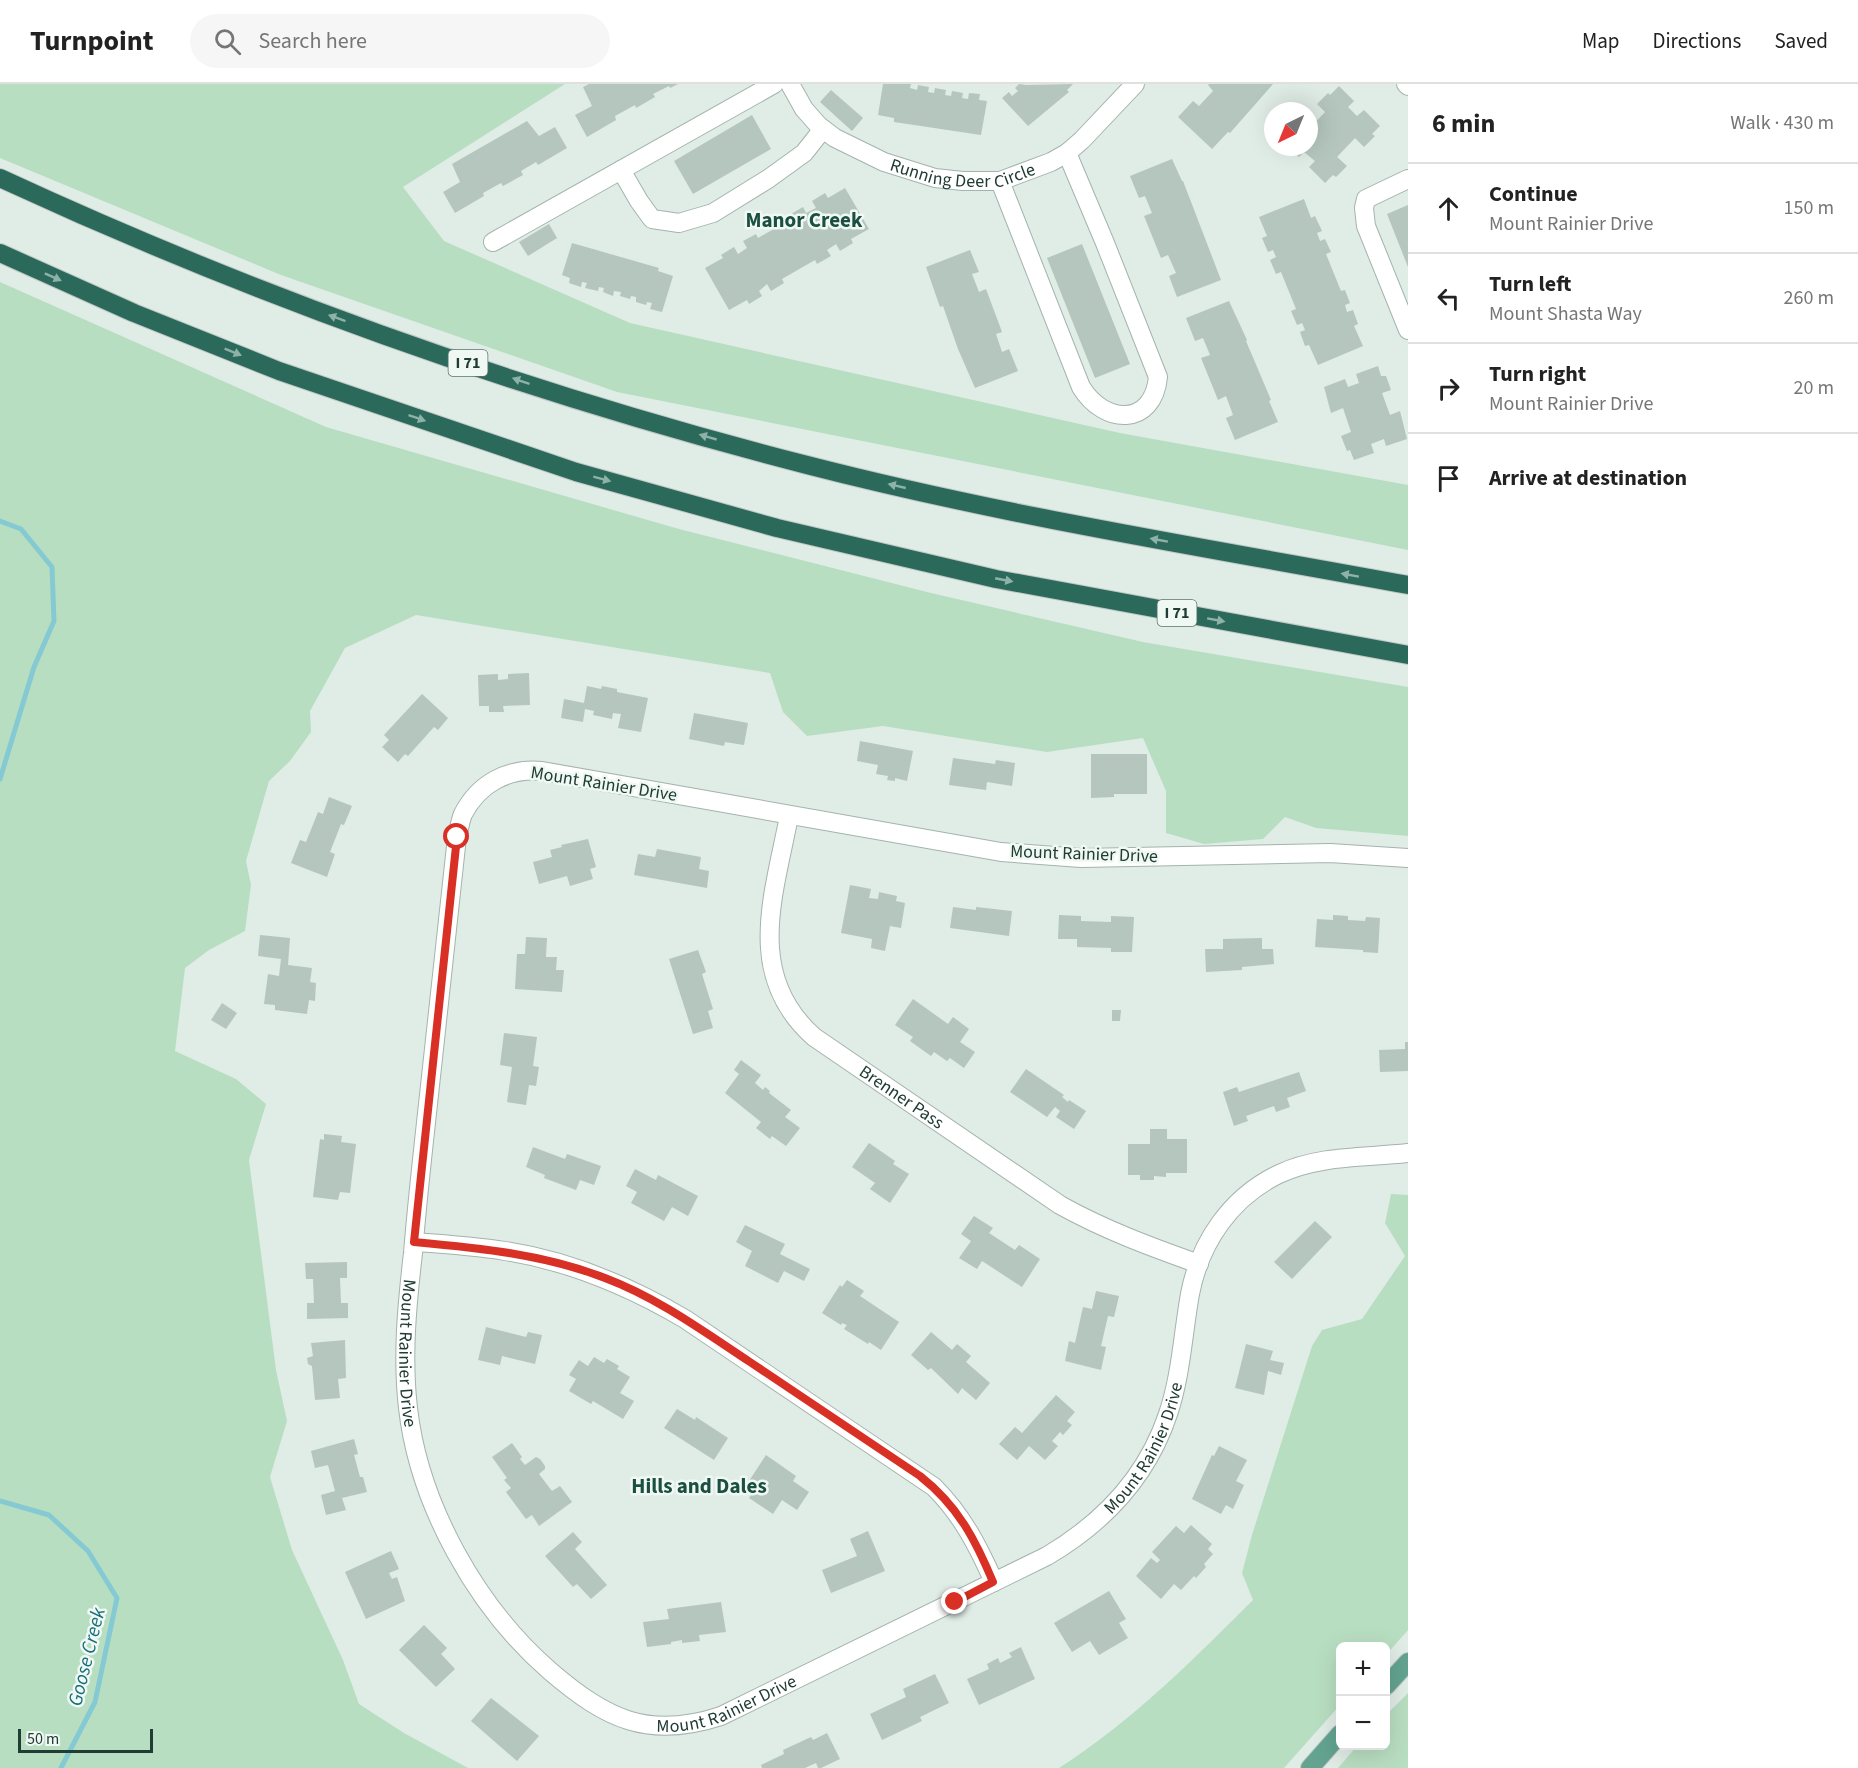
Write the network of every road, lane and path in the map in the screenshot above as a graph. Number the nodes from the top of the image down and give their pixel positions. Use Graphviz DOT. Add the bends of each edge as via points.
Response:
graph roads {
  1 [pos="774,84"];
  2 [pos="790,84"];
  3 [pos="1135,84"];
  4 [pos="824,129"];
  5 [pos="1067,153"];
  6 [pos="621,170"];
  7 [pos="0,178"];
  8 [pos="1408,179"];
  9 [pos="1000,182"];
  10 [pos="493,242"];
  11 [pos="0,253"];
  12 [pos="1408,330"];
  13 [pos="1408,585"];
  14 [pos="1408,655"];
  15 [pos="789,816"];
  16 [pos="1408,858"];
  17 [pos="1408,1153"];
  18 [pos="414,1242"];
  19 [pos="1199,1264"];
  20 [pos="993,1582"];
  21 [pos="1408,1662"];
  22 [pos="1390,1682"];
  23 [pos="1336,1739"];
  24 [pos="1310,1768"];
  1 -- 6 [label="street"];
  2 -- 4 [label="street, Running Deer Circle" via="804,109"];
  3 -- 5 [label="street, Running Deer Circle"];
  4 -- 6 [label="street" via="804,153 768,179 713,213 679,223 652,219"];
  4 -- 9 [label="street, Running Deer Circle" via="884,162 914,173"];
  5 -- 9 [label="street, Running Deer Circle"];
  5 -- 9 [label="street" via="1158,377 1151,402 1141,411 1122,416 1108,413 1088,399"];
  6 -- 10 [label="street"];
  13 -- 7 [label="highway, I 71, one-way" via="975,504 807,465 607,409 260,289"];
  8 -- 12 [label="street" via="1366,199 1364,208 1366,226"];
  11 -- 14 [label="highway, I 71, one-way" via="134,313 279,370 576,472 777,528 996,579"];
  15 -- 16 [label="street, Mount Rainier Drive" via="1001,852 1081,858 1330,853"];
  15 -- 18 [label="street, Mount Rainier Drive" via="530,770 488,783 474,796 462,816 457,837"];
  15 -- 19 [label="street, Brenner Pass" via="770,916 769,948 779,992 803,1028 1060,1204 1127,1239"];
  17 -- 19 [label="street, Mount Rainier Drive" via="1341,1158 1278,1174 1241,1197 1210,1237"];
  18 -- 20 [label="street" via="508,1251 563,1264 647,1296 934,1487 966,1526"];
  18 -- 20 [label="street, Mount Rainier Drive" via="405,1324 408,1410 415,1449 433,1503 468,1575 505,1625 574,1692 608,1712 658,1727 704,1721"];
  19 -- 20 [label="street, Mount Rainier Drive" via="1168,1413 1155,1446 1134,1480 1102,1517 1075,1540"];
  21 -- 22 [label="main road"];
  23 -- 24 [label="main road"];
}
